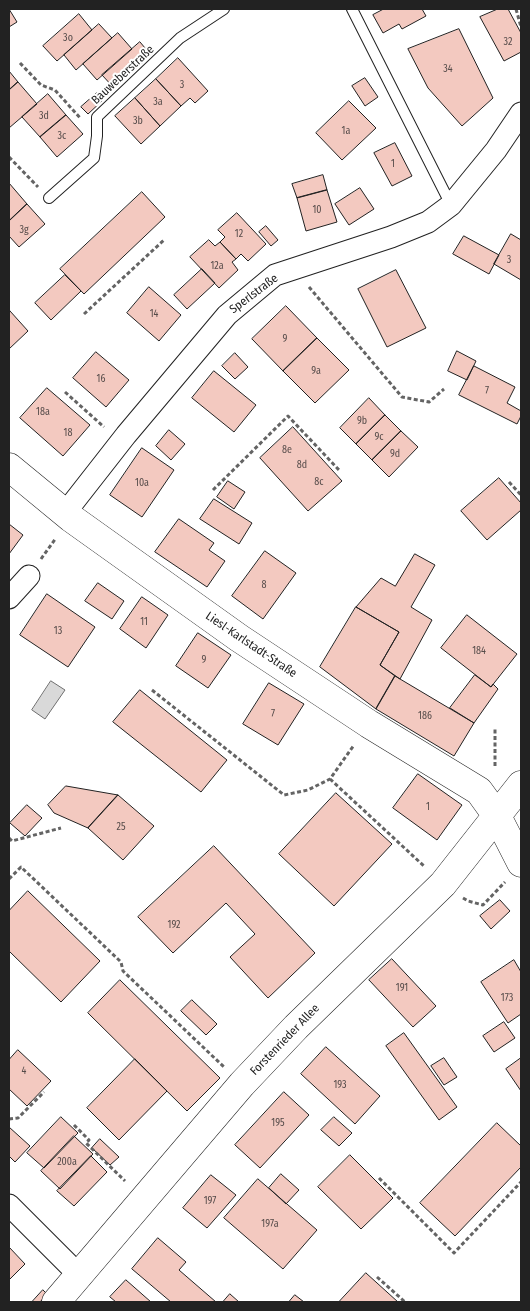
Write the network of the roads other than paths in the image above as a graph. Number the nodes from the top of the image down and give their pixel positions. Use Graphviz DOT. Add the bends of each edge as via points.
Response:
graph roads {
  1 [pos="224,9"];
  2 [pos="352,9"];
  3 [pos="521,113"];
  4 [pos="49,198"];
  5 [pos="451,205"];
  6 [pos="9,467"];
  7 [pos="68,515"];
  8 [pos="28,576"];
  9 [pos="9,598"];
  10 [pos="521,785"];
  11 [pos="497,816"];
  12 [pos="514,871"];
  13 [pos="9,1205"];
  14 [pos="79,1275"];
  15 [pos="56,1302"];
  1 -- 4 [label="lane, Bauweberstraße" via="180,38 97,117 94,158"];
  2 -- 5 [label="lane"];
  3 -- 5 [label="street, Sperlstraße" via="496,150"];
  5 -- 7 [label="street, Sperlstraße" via="428,222 391,237 275,276 227,315 120,443"];
  6 -- 7 [label="main road, Liesl-Karlstadt-Straße"];
  7 -- 11 [label="main road, Liesl-Karlstadt-Straße" via="239,638 369,724 479,791"];
  8 -- 9 [label="street"];
  10 -- 11 [label="main road, Forstenrieder Allee"];
  11 -- 12 [label="main road, Liesl-Karlstadt-Straße"];
  11 -- 14 [label="main road, Forstenrieder Allee" via="443,884 242,1084"];
  13 -- 14 [label="street"];
  14 -- 15 [label="main road, Forstenrieder Allee"];
}
